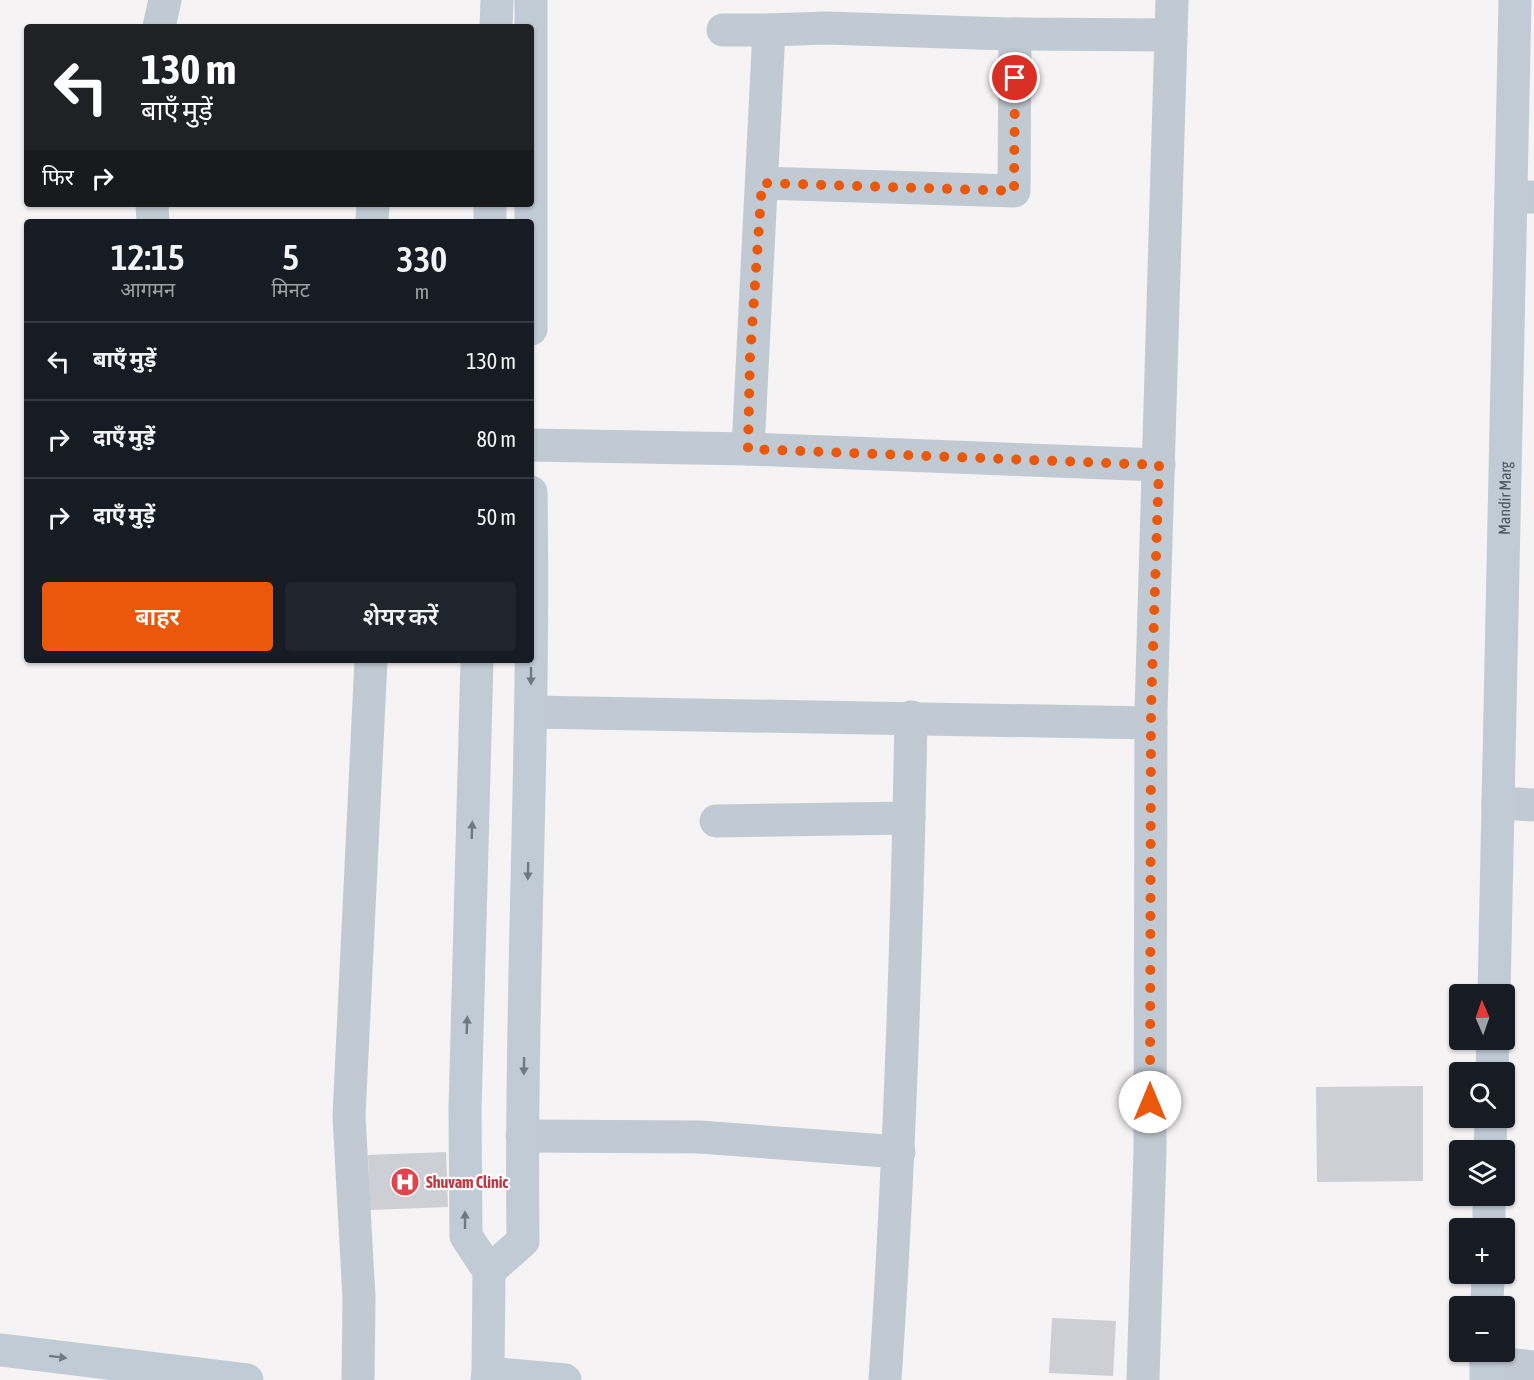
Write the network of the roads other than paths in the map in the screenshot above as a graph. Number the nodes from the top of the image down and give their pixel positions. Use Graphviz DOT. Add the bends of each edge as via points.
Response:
graph roads {
  1 [pos="165,0"];
  2 [pos="497,0"];
  3 [pos="531,0"];
  4 [pos="1172,0"];
  5 [pos="1515,0"];
  6 [pos="160,24"];
  7 [pos="496,24"];
  8 [pos="531,24"];
  9 [pos="723,30"];
  10 [pos="769,30"];
  11 [pos="1015,34"];
  12 [pos="1171,35"];
  13 [pos="762,183"];
  14 [pos="1522,197"];
  15 [pos="534,445"];
  16 [pos="748,449"];
  17 [pos="1159,465"];
  18 [pos="371,663"];
  19 [pos="477,663"];
  20 [pos="531,663"];
  21 [pos="531,712"];
  22 [pos="911,717"];
  23 [pos="1151,723"];
  24 [pos="1498,803"];
  25 [pos="1534,805"];
  26 [pos="909,818"];
  27 [pos="716,821"];
  28 [pos="1494,984"];
  29 [pos="522,1136"];
  30 [pos="899,1152"];
  31 [pos="489,1271"];
  32 [pos="0,1350"];
  33 [pos="1486,1364"];
  34 [pos="1534,1368"];
  35 [pos="487,1377"];
  36 [pos="247,1380"];
  37 [pos="358,1380"];
  38 [pos="566,1380"];
  39 [pos="885,1380"];
  40 [pos="1143,1380"];
  1 -- 6 [label="street"];
  2 -- 7 [label="street"];
  3 -- 8 [label="street"];
  4 -- 12 [label="street"];
  5 -- 14 [label="street, Mandir Marg"];
  9 -- 10 [label="street"];
  10 -- 11 [label="street" via="827,27"];
  10 -- 13 [label="street"];
  11 -- 12 [label="street"];
  11 -- 13 [label="street" via="1014,191"];
  12 -- 17 [label="street"];
  13 -- 16 [label="street"];
  14 -- 24 [label="street, Mandir Marg"];
  15 -- 16 [label="street"];
  16 -- 17 [label="street"];
  17 -- 23 [label="street"];
  18 -- 37 [label="street" via="349,1116"];
  31 -- 19 [label="street, one-way" via="465,1236"];
  20 -- 21 [label="street, one-way"];
  21 -- 22 [label="street"];
  21 -- 29 [label="street, one-way"];
  22 -- 23 [label="street"];
  22 -- 26 [label="street"];
  23 -- 40 [label="street" via="1150,1150"];
  24 -- 25 [label="street"];
  24 -- 28 [label="street, Mandir Marg"];
  26 -- 27 [label="street"];
  26 -- 30 [label="street"];
  29 -- 30 [label="street" via="700,1137"];
  29 -- 31 [label="street" via="523,1241"];
  30 -- 39 [label="street"];
  31 -- 35 [label="street"];
  32 -- 36 [label="street, one-way"];
  33 -- 34 [label="street"];
  35 -- 38 [label="street"];
}
